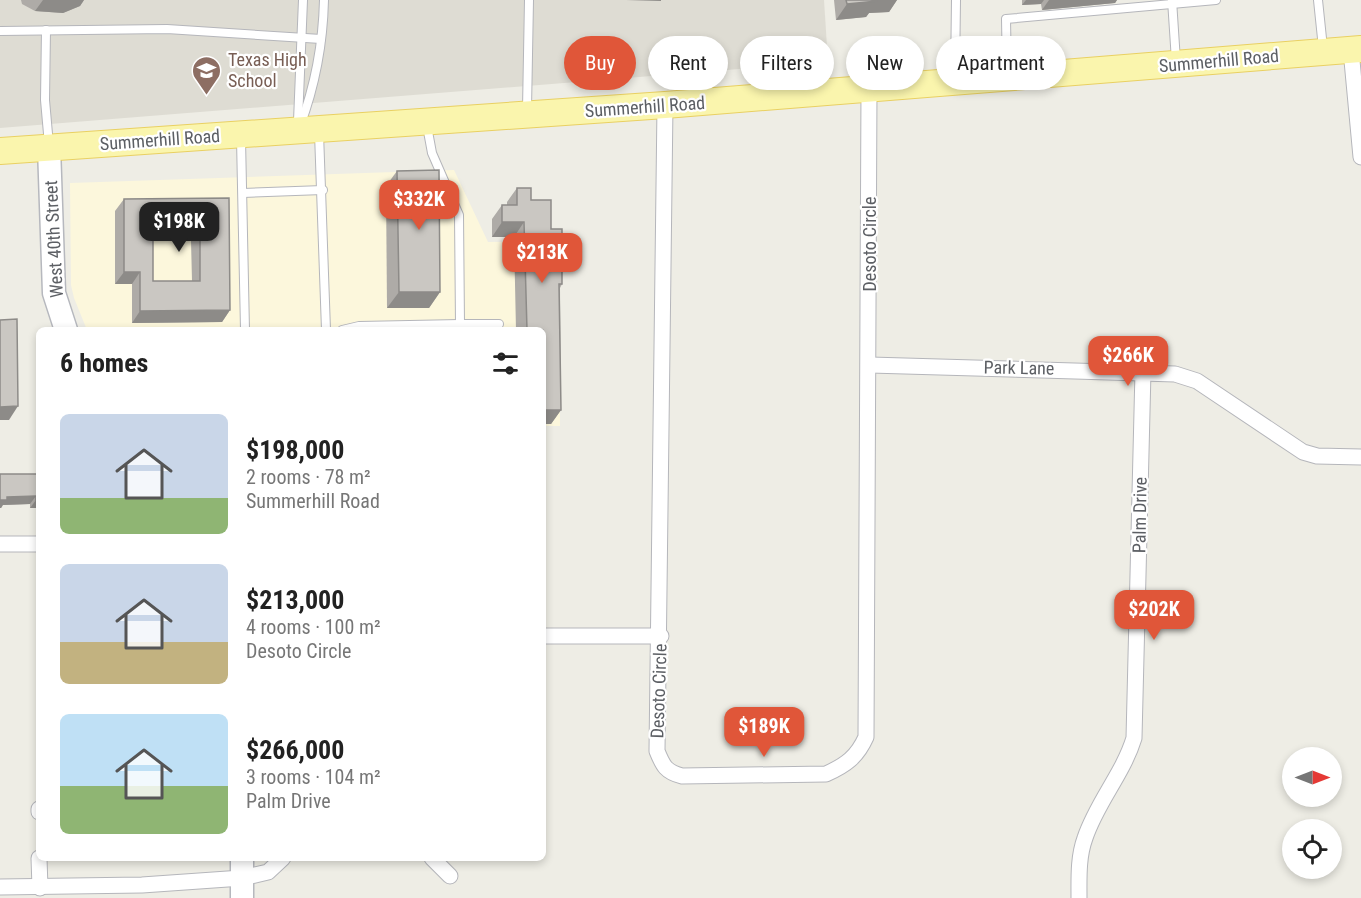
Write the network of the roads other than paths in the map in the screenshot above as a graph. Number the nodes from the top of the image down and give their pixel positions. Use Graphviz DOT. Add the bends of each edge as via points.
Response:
graph roads {
  1 [pos="303,0"];
  2 [pos="324,0"];
  3 [pos="528,0"];
  4 [pos="956,0"];
  5 [pos="1216,0"];
  6 [pos="1318,0"];
  7 [pos="1172,2"];
  8 [pos="46,30"];
  9 [pos="0,31"];
  10 [pos="956,36"];
  11 [pos="1006,36"];
  12 [pos="301,39"];
  13 [pos="321,39"];
  14 [pos="1356,50"];
  15 [pos="1323,52"];
  16 [pos="1177,64"];
  17 [pos="1066,73"];
  18 [pos="870,90"];
  19 [pos="665,105"];
  20 [pos="527,115"];
  21 [pos="427,122"];
  22 [pos="308,130"];
  23 [pos="241,134"];
  24 [pos="49,147"];
  25 [pos="0,151"];
  26 [pos="1361,157"];
  27 [pos="322,190"];
  28 [pos="243,193"];
  29 [pos="460,324"];
  30 [pos="499,324"];
  31 [pos="65,327"];
  32 [pos="244,327"];
  33 [pos="326,327"];
  34 [pos="355,327"];
  35 [pos="870,364"];
  36 [pos="1143,371"];
  37 [pos="1361,457"];
  38 [pos="0,544"];
  39 [pos="36,544"];
  40 [pos="546,636"];
  41 [pos="661,636"];
  42 [pos="39,861"];
  43 [pos="280,861"];
  44 [pos="435,861"];
  45 [pos="450,876"];
  46 [pos="242,878"];
  47 [pos="0,887"];
  48 [pos="40,888"];
  49 [pos="1079,898"];
  1 -- 12 [label="lane"];
  2 -- 13 [label="lane"];
  3 -- 20 [label="lane"];
  4 -- 10 [label="lane"];
  5 -- 7 [label="lane"];
  6 -- 15 [label="lane"];
  7 -- 11 [label="lane" via="1006,19"];
  7 -- 16 [label="lane"];
  8 -- 9 [label="lane"];
  8 -- 12 [label="lane" via="167,29"];
  8 -- 24 [label="lane"];
  12 -- 13 [label="lane"];
  12 -- 22 [label="lane"];
  13 -- 22 [label="lane"];
  14 -- 15 [label="main road, Summerhill Road"];
  14 -- 26 [label="street"];
  15 -- 16 [label="main road, Summerhill Road"];
  16 -- 17 [label="main road, Summerhill Road"];
  18 -- 19 [label="main road, Summerhill Road"];
  18 -- 35 [label="street, Desoto Circle"];
  19 -- 20 [label="main road, Summerhill Road"];
  19 -- 41 [label="street, Desoto Circle"];
  20 -- 21 [label="main road, Summerhill Road"];
  21 -- 22 [label="main road, Summerhill Road"];
  21 -- 29 [label="lane" via="432,153 459,215"];
  22 -- 23 [label="main road, Summerhill Road"];
  22 -- 27 [label="lane"];
  23 -- 24 [label="main road, Summerhill Road"];
  23 -- 28 [label="lane"];
  24 -- 25 [label="main road, Summerhill Road"];
  24 -- 31 [label="street, West 40th Street" via="54,293"];
  27 -- 28 [label="lane"];
  27 -- 33 [label="lane"];
  28 -- 32 [label="lane"];
  29 -- 30 [label="lane"];
  29 -- 34 [label="lane"];
  35 -- 36 [label="street, Park Lane"];
  35 -- 41 [label="street, Desoto Circle" via="866,737 859,752 845,766 826,774 672,774 663,767 657,752"];
  36 -- 37 [label="street, Park Lane" via="1197,381 1303,452"];
  36 -- 49 [label="street, Palm Drive" via="1134,738 1126,762 1084,840"];
  38 -- 39 [label="street"];
  40 -- 41 [label="street"];
  42 -- 48 [label="street"];
  43 -- 46 [label="street" via="268,872"];
  44 -- 45 [label="street"];
  46 -- 48 [label="street"];
  47 -- 48 [label="street"];
}
